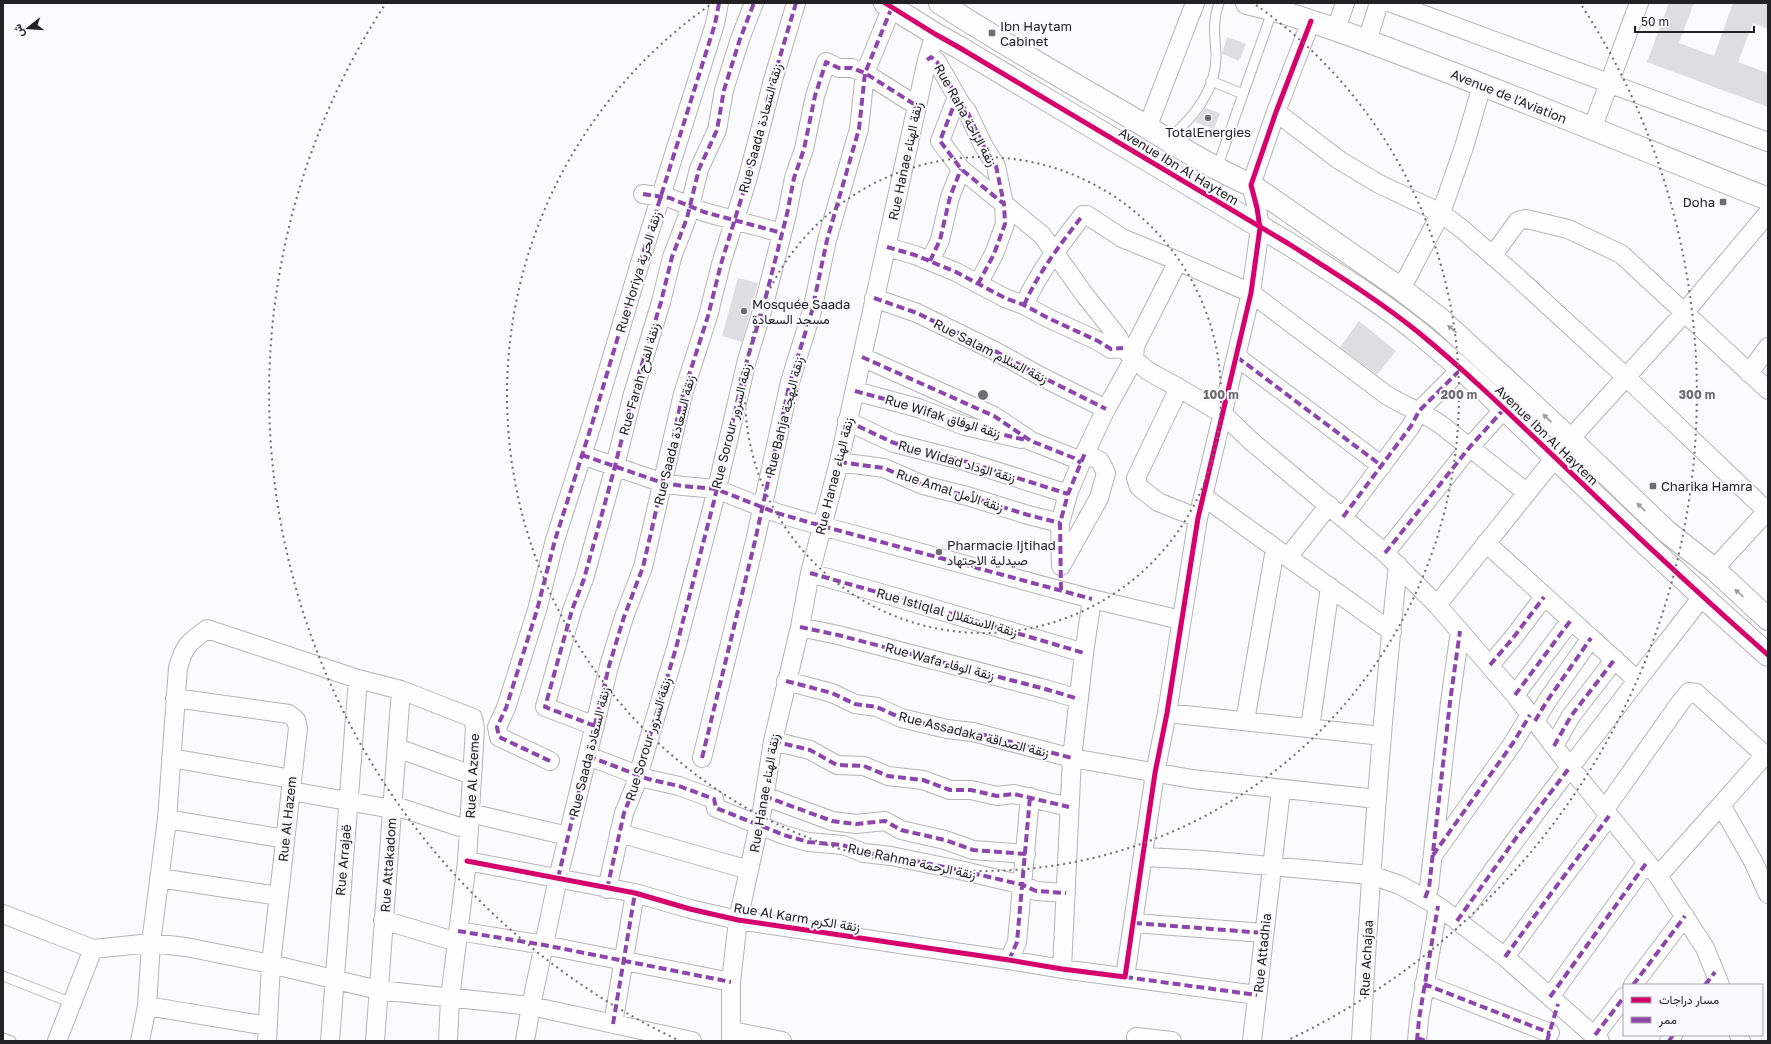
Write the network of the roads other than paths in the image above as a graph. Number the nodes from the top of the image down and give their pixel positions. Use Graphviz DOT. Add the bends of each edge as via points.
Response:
graph roads {
  1 [pos="720,3"];
  2 [pos="754,3"];
  3 [pos="796,3"];
  4 [pos="940,3"];
  5 [pos="1195,3"];
  6 [pos="1219,3"];
  7 [pos="1246,3"];
  8 [pos="1345,3"];
  9 [pos="1379,3"];
  10 [pos="1392,3"];
  11 [pos="1639,3"];
  12 [pos="891,4"];
  13 [pos="1273,10"];
  14 [pos="1311,21"];
  15 [pos="1336,29"];
  16 [pos="935,34"];
  17 [pos="1368,41"];
  18 [pos="927,60"];
  19 [pos="865,72"];
  20 [pos="1211,82"];
  21 [pos="1608,82"];
  22 [pos="1482,85"];
  23 [pos="1243,94"];
  24 [pos="957,97"];
  25 [pos="917,106"];
  26 [pos="1276,112"];
  27 [pos="1148,128"];
  28 [pos="1592,130"];
  29 [pos="1168,140"];
  30 [pos="1768,142"];
  31 [pos="1217,168"];
  32 [pos="961,169"];
  33 [pos="1251,185"];
  34 [pos="643,194"];
  35 [pos="662,196"];
  36 [pos="1768,199"];
  37 [pos="1004,204"];
  38 [pos="690,206"];
  39 [pos="1441,213"];
  40 [pos="1768,213"];
  41 [pos="734,220"];
  42 [pos="1260,228"];
  43 [pos="782,233"];
  44 [pos="887,247"];
  45 [pos="1055,254"];
  46 [pos="1493,255"];
  47 [pos="930,261"];
  48 [pos="1178,261"];
  49 [pos="978,284"];
  50 [pos="1401,289"];
  51 [pos="1251,293"];
  52 [pos="874,298"];
  53 [pos="1024,305"];
  54 [pos="1684,313"];
  55 [pos="1768,347"];
  56 [pos="1129,353"];
  57 [pos="862,357"];
  58 [pos="1237,357"];
  59 [pos="1461,369"];
  60 [pos="1749,372"];
  61 [pos="1626,377"];
  62 [pos="1179,388"];
  63 [pos="1768,390"];
  64 [pos="855,391"];
  65 [pos="1106,409"];
  66 [pos="1504,409"];
  67 [pos="1419,411"];
  68 [pos="1222,414"];
  69 [pos="847,421"];
  70 [pos="1570,439"];
  71 [pos="1031,442"];
  72 [pos="1469,448"];
  73 [pos="582,455"];
  74 [pos="1083,458"];
  75 [pos="1555,458"];
  76 [pos="839,462"];
  77 [pos="614,466"];
  78 [pos="1382,466"];
  79 [pos="663,483"];
  80 [pos="716,489"];
  81 [pos="1526,492"];
  82 [pos="1068,494"];
  83 [pos="1204,497"];
  84 [pos="1329,505"];
  85 [pos="762,507"];
  86 [pos="1768,511"];
  87 [pos="1343,517"];
  88 [pos="1198,518"];
  89 [pos="1060,523"];
  90 [pos="822,526"];
  91 [pos="1486,544"];
  92 [pos="1282,553"];
  93 [pos="1384,553"];
  94 [pos="1398,565"];
  95 [pos="1061,566"];
  96 [pos="1714,569"];
  97 [pos="810,573"];
  98 [pos="1330,587"];
  99 [pos="1061,590"];
  100 [pos="1544,597"];
  101 [pos="1702,597"];
  102 [pos="1092,599"];
  103 [pos="1437,605"];
  104 [pos="1768,619"];
  105 [pos="1181,620"];
  106 [pos="1571,620"];
  107 [pos="800,627"];
  108 [pos="1392,632"];
  109 [pos="1460,632"];
  110 [pos="1591,638"];
  111 [pos="1084,653"];
  112 [pos="1768,655"];
  113 [pos="1615,659"];
  114 [pos="1490,665"];
  115 [pos="358,679"];
  116 [pos="1637,680"];
  117 [pos="786,681"];
  118 [pos="401,690"];
  119 [pos="1515,695"];
  120 [pos="175,698"];
  121 [pos="1079,699"];
  122 [pos="1167,713"];
  123 [pos="1533,718"];
  124 [pos="1245,721"];
  125 [pos="595,726"];
  126 [pos="1310,728"];
  127 [pos="1382,736"];
  128 [pos="773,741"];
  129 [pos="1554,746"];
  130 [pos="397,748"];
  131 [pos="588,756"];
  132 [pos="1767,757"];
  133 [pos="171,758"];
  134 [pos="702,758"];
  135 [pos="1072,758"];
  136 [pos="550,761"];
  137 [pos="1570,767"];
  138 [pos="1155,773"];
  139 [pos="472,775"];
  140 [pos="638,775"];
  141 [pos="291,785"];
  142 [pos="1281,790"];
  143 [pos="764,796"];
  144 [pos="1030,797"];
  145 [pos="1377,799"];
  146 [pos="348,802"];
  147 [pos="1721,805"];
  148 [pos="392,807"];
  149 [pos="1069,807"];
  150 [pos="470,813"];
  151 [pos="1607,813"];
  152 [pos="166,819"];
  153 [pos="759,825"];
  154 [pos="469,830"];
  155 [pos="619,833"];
  156 [pos="568,836"];
  157 [pos="285,839"];
  158 [pos="1026,854"];
  159 [pos="1433,855"];
  160 [pos="1144,857"];
  161 [pos="467,862"];
  162 [pos="1271,866"];
  163 [pos="1653,869"];
  164 [pos="749,870"];
  165 [pos="1371,875"];
  166 [pos="159,878"];
  167 [pos="558,878"];
  168 [pos="1023,885"];
  169 [pos="607,889"];
  170 [pos="1066,893"];
  171 [pos="635,894"];
  172 [pos="1768,894"];
  173 [pos="279,896"];
  174 [pos="1432,902"];
  175 [pos="3,914"];
  176 [pos="1685,916"];
  177 [pos="383,920"];
  178 [pos="738,920"];
  179 [pos="1458,921"];
  180 [pos="1134,923"];
  181 [pos="1264,933"];
  182 [pos="457,937"];
  183 [pos="151,943"];
  184 [pos="544,945"];
  185 [pos="93,949"];
  186 [pos="1506,957"];
  187 [pos="623,960"];
  188 [pos="1009,960"];
  189 [pos="271,964"];
  190 [pos="1062,970"];
  191 [pos="3,976"];
  192 [pos="1126,978"];
  193 [pos="334,979"];
  194 [pos="1713,981"];
  195 [pos="732,982"];
  196 [pos="1424,984"];
  197 [pos="1634,984"];
  198 [pos="378,990"];
  199 [pos="1257,995"];
  200 [pos="450,998"];
  201 [pos="1623,999"];
  202 [pos="1554,1000"];
  203 [pos="72,1003"];
  204 [pos="146,1006"];
  205 [pos="531,1006"];
  206 [pos="613,1024"];
  207 [pos="267,1034"];
  208 [pos="731,1036"];
  209 [pos="1136,1037"];
  210 [pos="1549,1037"];
  211 [pos="3,1038"];
  212 [pos="1598,1038"];
  213 [pos="1420,1040"];
  214 [pos="10,1041"];
  215 [pos="57,1041"];
  216 [pos="140,1041"];
  217 [pos="330,1041"];
  218 [pos="375,1041"];
  219 [pos="448,1041"];
  220 [pos="525,1041"];
  221 [pos="692,1041"];
  222 [pos="782,1041"];
  223 [pos="1172,1041"];
  224 [pos="1255,1041"];
  225 [pos="1361,1041"];
  1 -- 35 [label="street, Rue Horiya زنقة الحرية"];
  2 -- 38 [label="street, Rue Farah زنقة الفرح" via="724,90 717,130 699,169"];
  3 -- 41 [label="street, Rue Saada زنقة السعادة"];
  4 -- 27 [label="street, Avenue Ibn Al Haytem"];
  5 -- 27 [label="street"];
  6 -- 20 [label="lane" via="1213,28 1216,54"];
  7 -- 13 [label="street, Avenue de l'Aviation"];
  8 -- 15 [label="street"];
  9 -- 17 [label="street"];
  10 -- 21 [label="street"];
  11 -- 21 [label="street"];
  12 -- 16 [label="street, Avenue Ibn Al Haytem"];
  12 -- 19 [label="street, Rue Bahja زنقة البهجة"];
  13 -- 14 [label="street, Avenue de l'Aviation"];
  13 -- 23 [label="lane"];
  14 -- 15 [label="street, Avenue de l'Aviation"];
  14 -- 26 [label="street"];
  15 -- 17 [label="street, Avenue de l'Aviation"];
  16 -- 18 [label="street, Rue Hanae زنقة الهناء"];
  16 -- 42 [label="street, Avenue Ibn Al Haytem"];
  17 -- 22 [label="street, Avenue de l'Aviation"];
  18 -- 24 [label="street, Rue Raha زنقة الراحة" via="931,56 934,58"];
  18 -- 25 [label="street, Rue Hanae زنقة الهناء"];
  19 -- 25 [label="street, Rue Sorour زنقة السرور"];
  19 -- 43 [label="street, Rue Sorour زنقة السرور" via="839,68 826,62 815,96"];
  19 -- 85 [label="street, Rue Bahja زنقة البهجة" via="860,129 827,240 812,311 790,382"];
  20 -- 23 [label="lane"];
  20 -- 29 [label="lane" via="1189,120"];
  21 -- 28 [label="street"];
  21 -- 30 [label="street"];
  22 -- 28 [label="street, Avenue de l'Aviation"];
  22 -- 39 [label="street"];
  23 -- 31 [label="lane"];
  24 -- 32 [label="street" via="940,141"];
  24 -- 37 [label="street, Rue Raha زنقة الراحة" via="996,166"];
  25 -- 44 [label="street, Rue Hanae زنقة الهناء"];
  26 -- 33 [label="street"];
  26 -- 39 [label="street" via="1339,160 1379,184"];
  27 -- 29 [label="street, Avenue Ibn Al Haytem"];
  28 -- 36 [label="street, Avenue de l'Aviation"];
  29 -- 31 [label="street, Avenue Ibn Al Haytem"];
  31 -- 33 [label="street, Avenue Ibn Al Haytem"];
  32 -- 37 [label="street"];
  32 -- 47 [label="street" via="950,196 940,240"];
  33 -- 42 [label="street"];
  33 -- 50 [label="street, Avenue Ibn Al Haytem"];
  34 -- 35 [label="street"];
  35 -- 38 [label="street"];
  35 -- 73 [label="street, Rue Horiya زنقة الحرية"];
  37 -- 45 [label="street" via="1042,235"];
  37 -- 49 [label="street, Rue Raha زنقة الراحة" via="1005,224 994,254"];
  38 -- 41 [label="street"];
  38 -- 77 [label="street, Rue Farah زنقة الفرح" via="672,257"];
  39 -- 46 [label="street"];
  39 -- 50 [label="street"];
  40 -- 54 [label="street"];
  41 -- 43 [label="street"];
  41 -- 79 [label="street, Rue Saada زنقة السعادة" via="708,316 683,394"];
  42 -- 51 [label="street"];
  42 -- 59 [label="street, Avenue Ibn Al Haytem" via="1372,298"];
  43 -- 80 [label="street, Rue Sorour زنقة السرور" via="747,360"];
  44 -- 47 [label="street"];
  44 -- 52 [label="street, Rue Hanae زنقة الهناء"];
  45 -- 48 [label="street" via="1083,215 1087,215 1122,238"];
  45 -- 53 [label="street"];
  45 -- 56 [label="street"];
  46 -- 54 [label="street" via="1518,221 1526,219 1568,229 1621,254"];
  46 -- 61 [label="street"];
  47 -- 49 [label="street"];
  48 -- 51 [label="street"];
  48 -- 56 [label="street" via="1135,346"];
  49 -- 53 [label="street"];
  70 -- 50 [label="street, Avenue Ibn Al Haytem, one-way" via="1459,335"];
  51 -- 58 [label="street"];
  51 -- 67 [label="street" via="1385,394"];
  52 -- 57 [label="street, Rue Hanae زنقة الهناء"];
  52 -- 65 [label="street, Rue Salam زنقة السلام" via="917,312"];
  53 -- 56 [label="street" via="1111,349"];
  54 -- 60 [label="street"];
  54 -- 61 [label="street"];
  55 -- 60 [label="street"];
  56 -- 62 [label="street" via="1159,377"];
  56 -- 65 [label="street"];
  57 -- 64 [label="street, Rue Hanae زنقة الهناء"];
  57 -- 71 [label="street" via="994,416"];
  58 -- 68 [label="street"];
  58 -- 78 [label="street"];
  59 -- 66 [label="street, Avenue Ibn Al Haytem"];
  59 -- 67 [label="street"];
  60 -- 63 [label="street"];
  61 -- 70 [label="street"];
  61 -- 86 [label="street"];
  62 -- 68 [label="street"];
  62 -- 88 [label="street" via="1136,478 1139,487 1158,502"];
  64 -- 69 [label="street, Rue Hanae زنقة الهناء"];
  64 -- 71 [label="street, Rue Wifak زنقة الوفاق" via="918,408 965,426"];
  65 -- 74 [label="street"];
  66 -- 72 [label="street"];
  66 -- 75 [label="street, Avenue Ibn Al Haytem"];
  67 -- 72 [label="street" via="1428,415"];
  67 -- 78 [label="street"];
  68 -- 83 [label="street"];
  68 -- 84 [label="street"];
  69 -- 76 [label="street, Rue Hanae زنقة الهناء"];
  69 -- 82 [label="street, Rue Widad زنقة الوداد" via="894,443 961,460"];
  70 -- 75 [label="street"];
  96 -- 70 [label="street, Avenue Ibn Al Haytem, one-way" via="1666,531"];
  71 -- 74 [label="street" via="1074,458"];
  72 -- 81 [label="street"];
  72 -- 93 [label="street"];
  73 -- 77 [label="street"];
  73 -- 136 [label="street, Rue Horiya زنقة الحرية" via="555,540 537,610 506,708 497,727 499,738"];
  74 -- 82 [label="street"];
  74 -- 95 [label="street" via="1100,461 1106,473 1099,498"];
  75 -- 81 [label="street"];
  75 -- 101 [label="street, Avenue Ibn Al Haytem"];
  76 -- 89 [label="street, Rue Amal زنقة الأمل" via="884,468 923,485"];
  76 -- 90 [label="street, Rue Hanae زنقة الهناء"];
  77 -- 79 [label="street"];
  77 -- 125 [label="street, Rue Farah زنقة الفرح" via="584,579 572,610 545,707"];
  78 -- 87 [label="street"];
  79 -- 80 [label="street"];
  79 -- 125 [label="street, Rue Saada زنقة السعادة" via="643,567 620,631"];
  80 -- 85 [label="street"];
  80 -- 140 [label="street, Rue Sorour زنقة السرور" via="676,648"];
  81 -- 91 [label="street"];
  82 -- 89 [label="street"];
  83 -- 88 [label="street"];
  83 -- 92 [label="street"];
  84 -- 87 [label="street"];
  84 -- 92 [label="street"];
  85 -- 90 [label="street"];
  85 -- 134 [label="street, Rue Bahja زنقة البهجة"];
  86 -- 96 [label="street"];
  87 -- 93 [label="street"];
  88 -- 105 [label="street"];
  89 -- 95 [label="street"];
  90 -- 97 [label="street, Rue Hanae زنقة الهناء"];
  90 -- 99 [label="street"];
  91 -- 100 [label="street"];
  91 -- 103 [label="street"];
  92 -- 98 [label="street"];
  92 -- 124 [label="street"];
  93 -- 94 [label="street"];
  94 -- 103 [label="street"];
  94 -- 108 [label="street, Rue Achajaa"];
  95 -- 99 [label="street"];
  104 -- 96 [label="street, Avenue Ibn Al Haytem, one-way"];
  97 -- 107 [label="street, Rue Hanae زنقة الهناء"];
  97 -- 111 [label="street, Rue Istiqlal زنقة الاستقلال"];
  98 -- 108 [label="street"];
  98 -- 126 [label="street"];
  99 -- 102 [label="street"];
  100 -- 106 [label="street"];
  100 -- 114 [label="street"];
  101 -- 112 [label="street, Avenue Ibn Al Haytem"];
  101 -- 116 [label="street"];
  102 -- 105 [label="street"];
  102 -- 111 [label="street"];
  103 -- 109 [label="street"];
  105 -- 122 [label="street"];
  106 -- 110 [label="street"];
  106 -- 119 [label="street"];
  107 -- 117 [label="street, Rue Hanae زنقة الهناء"];
  107 -- 121 [label="street, Rue Wafa زنقة الوفاء"];
  108 -- 127 [label="street, Rue Achajaa"];
  109 -- 114 [label="street"];
  109 -- 159 [label="street"];
  110 -- 113 [label="street"];
  110 -- 123 [label="street"];
  111 -- 121 [label="street"];
  113 -- 116 [label="street"];
  113 -- 129 [label="street" via="1571,716"];
  114 -- 119 [label="street"];
  115 -- 118 [label="street, Rue Al Azeme"];
  115 -- 120 [label="street, Rue Al Azeme" via="207,629 190,641 183,651 178,668"];
  115 -- 146 [label="street, Rue Arrajaë"];
  116 -- 137 [label="street"];
  117 -- 128 [label="street, Rue Hanae زنقة الهناء"];
  117 -- 135 [label="street, Rue Assadaka زنقة الصداقة" via="832,693 855,704 877,707 901,718 973,732"];
  118 -- 130 [label="street, Rue Attakadom"];
  118 -- 139 [label="street, Rue Al Azeme" via="473,718 475,728"];
  119 -- 123 [label="street"];
  120 -- 133 [label="street"];
  120 -- 141 [label="street, Rue Al Hazem" via="288,714 293,717 298,728"];
  121 -- 135 [label="street"];
  122 -- 124 [label="street"];
  122 -- 138 [label="street"];
  123 -- 129 [label="street"];
  123 -- 159 [label="street"];
  124 -- 126 [label="street"];
  125 -- 131 [label="street, Rue Saada زنقة السعادة"];
  126 -- 127 [label="street"];
  127 -- 145 [label="street, Rue Achajaa"];
  128 -- 143 [label="street, Rue Hanae زنقة الهناء"];
  128 -- 144 [label="street" via="810,750 837,765 864,766 888,776 923,780 950,790"];
  129 -- 137 [label="street"];
  130 -- 139 [label="street"];
  130 -- 148 [label="street, Rue Attakadom"];
  131 -- 140 [label="street"];
  131 -- 156 [label="street, Rue Saada زنقة السعادة"];
  132 -- 147 [label="street"];
  132 -- 151 [label="street" via="1696,693 1689,692"];
  133 -- 141 [label="street"];
  133 -- 152 [label="street"];
  135 -- 138 [label="street, Rue Assadaka زنقة الصداقة"];
  135 -- 149 [label="street"];
  137 -- 151 [label="street"];
  137 -- 179 [label="street"];
  138 -- 142 [label="street, Rue Assadaka زنقة الصداقة"];
  138 -- 160 [label="street"];
  139 -- 150 [label="street, Rue Al Azeme"];
  140 -- 153 [label="street, Rue Rahma زنقة الرحمة" via="714,799 716,808"];
  140 -- 155 [label="street, Rue Sorour زنقة السرور"];
  141 -- 146 [label="street"];
  141 -- 157 [label="street, Rue Al Hazem"];
  142 -- 145 [label="street, Rue Assadaka زنقة الصداقة"];
  142 -- 162 [label="street, Rue Attadhia"];
  143 -- 153 [label="street, Rue Hanae زنقة الهناء"];
  143 -- 158 [label="street" via="832,820 856,824 885,822 901,830 945,840 973,850"];
  144 -- 149 [label="street"];
  144 -- 158 [label="street"];
  145 -- 165 [label="street, Rue Achajaa"];
  146 -- 148 [label="street"];
  146 -- 193 [label="street, Rue Arrajaë"];
  147 -- 163 [label="street"];
  147 -- 172 [label="street"];
  148 -- 154 [label="street"];
  148 -- 177 [label="street, Rue Attakadom"];
  149 -- 170 [label="street"];
  150 -- 154 [label="street, Rue Al Azeme"];
  150 -- 156 [label="street"];
  151 -- 163 [label="street"];
  151 -- 186 [label="street"];
  152 -- 157 [label="street"];
  152 -- 166 [label="street"];
  153 -- 164 [label="street, Rue Hanae زنقة الهناء"];
  153 -- 168 [label="street, Rue Rahma زنقة الرحمة" via="808,842 843,845 864,853 891,856"];
  154 -- 161 [label="street, Rue Al Azeme"];
  155 -- 164 [label="street"];
  155 -- 169 [label="street, Rue Sorour زنقة السرور"];
  156 -- 167 [label="street, Rue Saada زنقة السعادة"];
  157 -- 173 [label="street, Rue Al Hazem"];
  158 -- 168 [label="street"];
  159 -- 174 [label="street" via="1430,888"];
  160 -- 162 [label="street"];
  160 -- 180 [label="street"];
  161 -- 167 [label="street, Rue Al Karm زنقة الكرم"];
  161 -- 182 [label="street, Rue Al Azeme"];
  162 -- 165 [label="street"];
  162 -- 181 [label="street, Rue Attadhia"];
  163 -- 176 [label="street"];
  163 -- 202 [label="street"];
  164 -- 178 [label="street, Rue Hanae زنقة الهناء"];
  165 -- 174 [label="street" via="1400,885"];
  165 -- 225 [label="street, Rue Achajaa"];
  166 -- 173 [label="street"];
  166 -- 183 [label="street"];
  167 -- 169 [label="street, Rue Al Karm زنقة الكرم"];
  167 -- 184 [label="street, Rue Saada زنقة السعادة"];
  168 -- 170 [label="street, Rue Rahma زنقة الرحمة" via="1036,891"];
  168 -- 188 [label="street" via="1017,942"];
  169 -- 171 [label="street, Rue Al Karm زنقة الكرم"];
  170 -- 190 [label="street"];
  171 -- 178 [label="street, Rue Al Karm زنقة الكرم"];
  171 -- 187 [label="street"];
  173 -- 189 [label="street, Rue Al Hazem"];
  174 -- 179 [label="street"];
  174 -- 196 [label="street"];
  175 -- 185 [label="street"];
  176 -- 194 [label="street" via="1706,948"];
  176 -- 197 [label="street"];
  177 -- 182 [label="street"];
  177 -- 198 [label="street, Rue Attakadom"];
  178 -- 188 [label="street, Rue Al Karm زنقة الكرم"];
  178 -- 195 [label="street, Rue Hanae زنقة الهناء"];
  179 -- 186 [label="street"];
  180 -- 181 [label="street"];
  180 -- 192 [label="street"];
  181 -- 199 [label="street, Rue Attadhia"];
  182 -- 184 [label="street"];
  182 -- 200 [label="street, Rue Al Azeme"];
  183 -- 185 [label="street"];
  183 -- 189 [label="street" via="186,947"];
  183 -- 204 [label="street"];
  184 -- 187 [label="street"];
  184 -- 205 [label="street, Rue Saada زنقة السعادة"];
  185 -- 203 [label="street"];
  186 -- 202 [label="street"];
  187 -- 195 [label="street"];
  187 -- 206 [label="street"];
  188 -- 190 [label="street, Rue Al Karm زنقة الكرم"];
  189 -- 193 [label="street"];
  189 -- 207 [label="street, Rue Al Hazem"];
  190 -- 192 [label="street, Rue Al Karm زنقة الكرم"];
  191 -- 203 [label="lane"];
  192 -- 199 [label="street, Rue Al Karm زنقة الكرم"];
  193 -- 198 [label="street"];
  193 -- 217 [label="street, Rue Arrajaë"];
  195 -- 208 [label="street, Rue Hanae زنقة الهناء"];
  196 -- 210 [label="street"];
  196 -- 213 [label="street"];
  198 -- 200 [label="street"];
  198 -- 218 [label="street, Rue Attakadom"];
  199 -- 224 [label="street, Rue Attadhia"];
  200 -- 205 [label="street"];
  200 -- 219 [label="street, Rue Al Azeme"];
  201 -- 212 [label="street"];
  202 -- 210 [label="street"];
  202 -- 212 [label="street"];
  203 -- 215 [label="street"];
  204 -- 207 [label="street"];
  204 -- 216 [label="street"];
  205 -- 206 [label="street"];
  205 -- 220 [label="street, Rue Saada زنقة السعادة"];
  206 -- 221 [label="street"];
  208 -- 222 [label="street"];
  209 -- 223 [label="street"];
  211 -- 214 [label="lane"];
}
